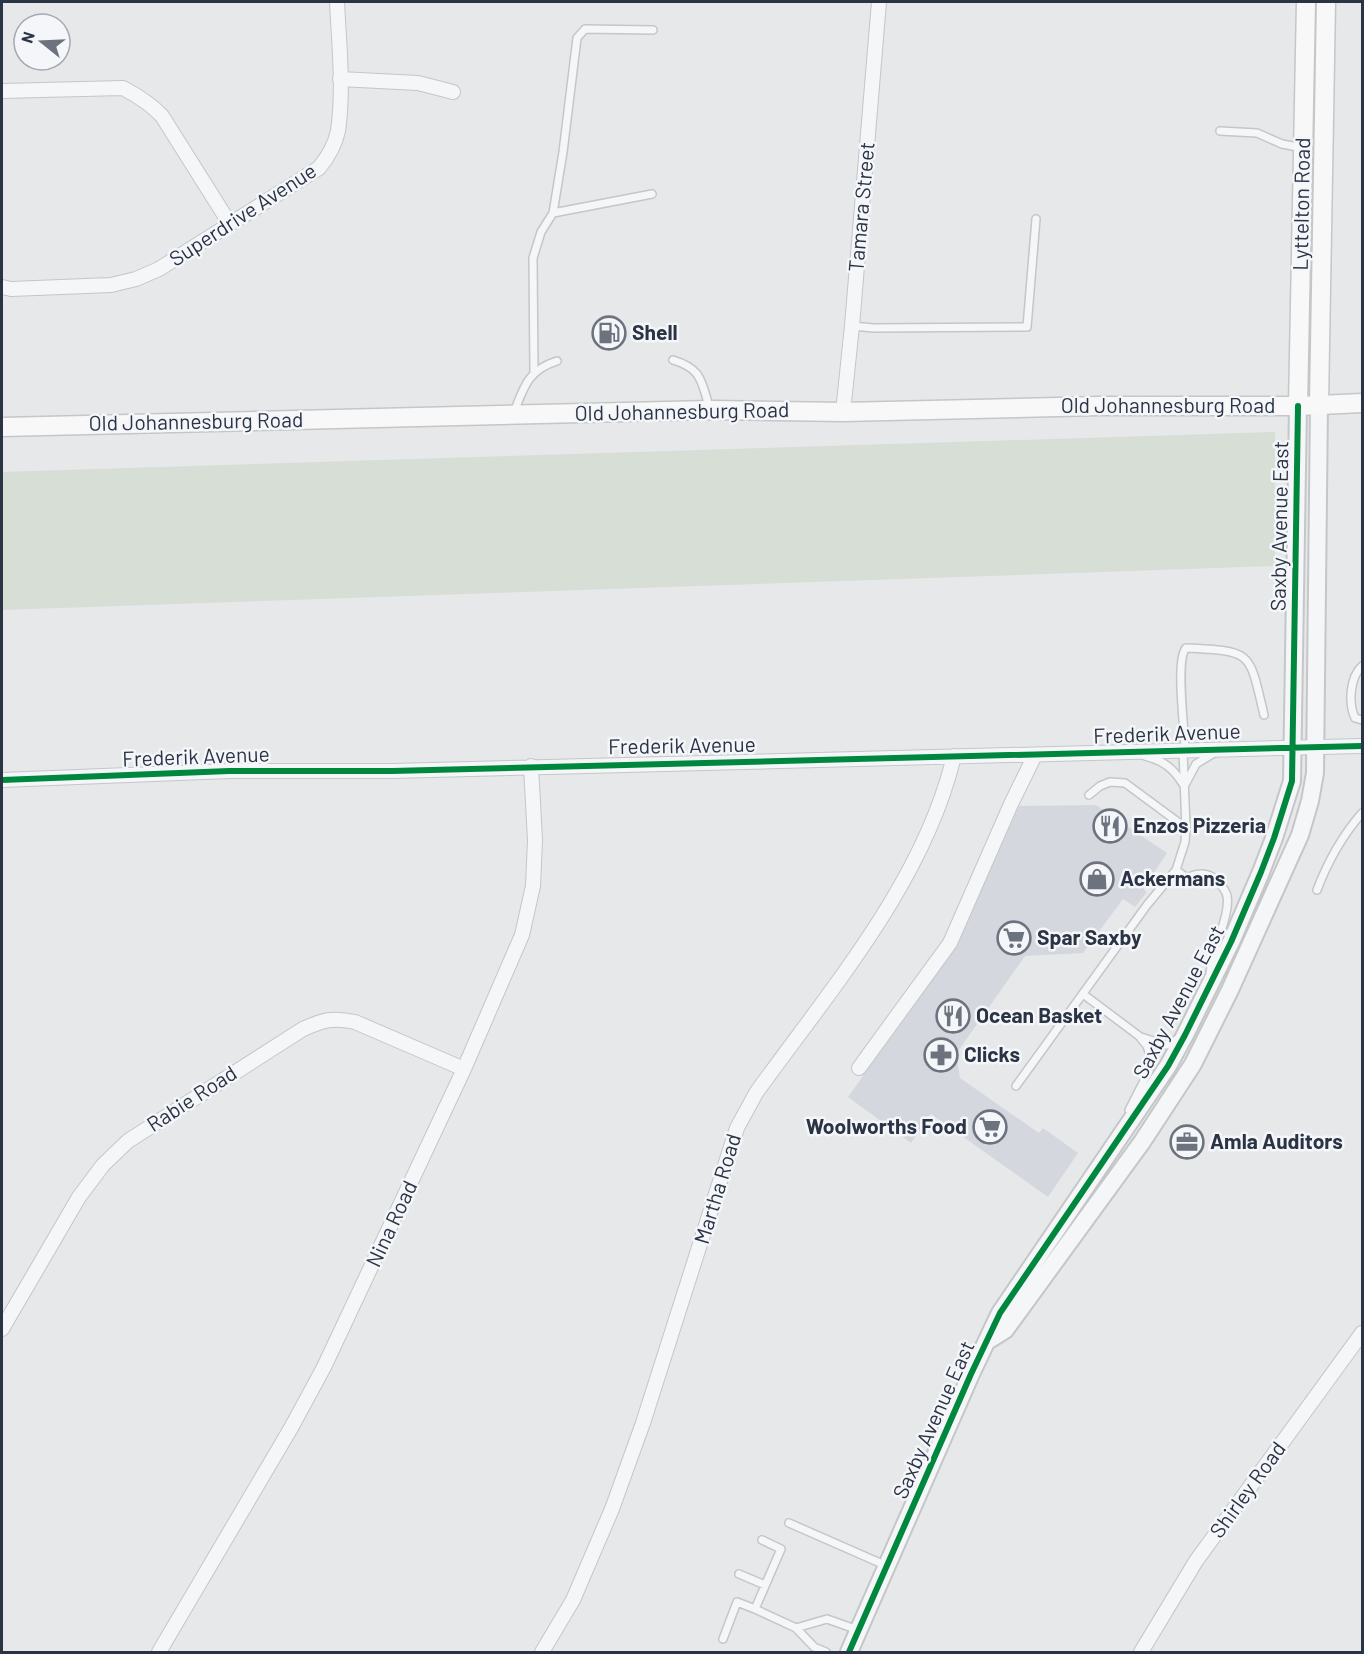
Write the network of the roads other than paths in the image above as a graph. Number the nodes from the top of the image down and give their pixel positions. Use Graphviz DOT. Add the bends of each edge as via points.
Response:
graph roads {
  1 [pos="337,2"];
  2 [pos="879,2"];
  3 [pos="1306,2"];
  4 [pos="1326,2"];
  5 [pos="653,30"];
  6 [pos="340,79"];
  7 [pos="2,91"];
  8 [pos="453,92"];
  9 [pos="1220,131"];
  10 [pos="1303,148"];
  11 [pos="652,194"];
  12 [pos="553,213"];
  13 [pos="1036,219"];
  14 [pos="230,224"];
  15 [pos="2,287"];
  16 [pos="852,326"];
  17 [pos="673,360"];
  18 [pos="557,361"];
  19 [pos="534,373"];
  20 [pos="1362,403"];
  21 [pos="1319,404"];
  22 [pos="1298,406"];
  23 [pos="710,410"];
  24 [pos="843,412"];
  25 [pos="513,415"];
  26 [pos="2,427"];
  27 [pos="1362,666"];
  28 [pos="1264,715"];
  29 [pos="1362,720"];
  30 [pos="1362,746"];
  31 [pos="1315,747"];
  32 [pos="1293,748"];
  33 [pos="1222,749"];
  34 [pos="1128,751"];
  35 [pos="1184,751"];
  36 [pos="1035,755"];
  37 [pos="954,756"];
  38 [pos="531,766"];
  39 [pos="2,780"];
  40 [pos="1184,789"];
  41 [pos="1089,795"];
  42 [pos="1362,813"];
  43 [pos="1186,828"];
  44 [pos="1176,870"];
  45 [pos="1317,890"];
  46 [pos="1208,989"];
  47 [pos="1083,994"];
  48 [pos="1185,1035"];
  49 [pos="1139,1036"];
  50 [pos="860,1068"];
  51 [pos="464,1069"];
  52 [pos="1016,1086"];
  53 [pos="1097,1171"];
  54 [pos="2,1329"];
  55 [pos="1362,1333"];
  56 [pos="989,1340"];
  57 [pos="789,1523"];
  58 [pos="762,1540"];
  59 [pos="887,1566"];
  60 [pos="739,1574"];
  61 [pos="765,1585"];
  62 [pos="755,1610"];
  63 [pos="796,1628"];
  64 [pos="858,1630"];
  65 [pos="723,1638"];
  66 [pos="159,1653"];
  67 [pos="542,1653"];
  68 [pos="826,1653"];
  69 [pos="849,1653"];
  70 [pos="1142,1653"];
  1 -- 6 [label="street, Superdrive Avenue"];
  2 -- 16 [label="street, Tamara Street"];
  3 -- 10 [label="main road, Lyttelton Road"];
  4 -- 21 [label="main road, Lyttelton Road"];
  5 -- 12 [label="lane" via="585,29 577,38"];
  6 -- 8 [label="street" via="418,83"];
  6 -- 14 [label="street, Superdrive Avenue" via="338,132 329,157 319,168"];
  7 -- 14 [label="street" via="123,88 139,96 162,116"];
  9 -- 10 [label="lane" via="1257,133"];
  10 -- 22 [label="main road, Lyttelton Road"];
  11 -- 12 [label="lane"];
  12 -- 19 [label="lane" via="541,232 533,258"];
  13 -- 16 [label="lane" via="1027,327"];
  14 -- 15 [label="street, Superdrive Avenue" via="136,279 111,285 11,290"];
  16 -- 24 [label="street, Tamara Street"];
  17 -- 23 [label="lane" via="688,365 699,376"];
  18 -- 19 [label="lane"];
  19 -- 25 [label="lane"];
  20 -- 21 [label="main road, Old Johannesburg Road"];
  21 -- 22 [label="main road, Old Johannesburg Road"];
  21 -- 31 [label="street, Saxby Avenue East"];
  22 -- 24 [label="main road, Old Johannesburg Road"];
  22 -- 32 [label="street, Saxby Avenue East"];
  23 -- 24 [label="main road, Old Johannesburg Road"];
  23 -- 25 [label="main road, Old Johannesburg Road"];
  25 -- 26 [label="main road, Old Johannesburg Road"];
  27 -- 29 [label="lane" via="1354,681 1351,704 1355,718"];
  28 -- 35 [label="lane" via="1253,669 1244,657 1223,649 1186,648 1182,654 1181,685"];
  30 -- 31 [label="street, Frederik Avenue"];
  31 -- 32 [label="street, Frederik Avenue"];
  31 -- 56 [label="street, Saxby Avenue East" via="1315,773 1300,835 1193,1064 1142,1142 1016,1316 1005,1330"];
  32 -- 33 [label="street, Frederik Avenue"];
  32 -- 46 [label="street, Saxby Avenue East" via="1292,781 1274,838"];
  33 -- 35 [label="street, Frederik Avenue"];
  33 -- 40 [label="lane" via="1196,764"];
  34 -- 35 [label="street, Frederik Avenue"];
  34 -- 36 [label="street, Frederik Avenue"];
  34 -- 40 [label="lane" via="1172,768"];
  35 -- 40 [label="lane"];
  36 -- 37 [label="street, Frederik Avenue"];
  36 -- 50 [label="street" via="950,943"];
  37 -- 38 [label="street, Frederik Avenue"];
  37 -- 67 [label="street, Martha Road" via="932,820 888,910 756,1093 741,1120 612,1509 573,1600"];
  38 -- 39 [label="street, Frederik Avenue"];
  38 -- 51 [label="street, Nina Road" via="535,840 528,913"];
  40 -- 43 [label="lane"];
  41 -- 43 [label="lane" via="1110,782 1125,783"];
  42 -- 45 [label="lane" via="1336,848"];
  43 -- 44 [label="lane"];
  44 -- 46 [label="lane" via="1187,878 1197,873 1211,876 1228,898 1210,965"];
  44 -- 47 [label="lane"];
  46 -- 48 [label="street, Saxby Avenue East"];
  47 -- 49 [label="lane"];
  47 -- 52 [label="lane"];
  48 -- 49 [label="lane" via="1166,1045"];
  48 -- 53 [label="street, Saxby Avenue East"];
  49 -- 53 [label="lane" via="1148,1046 1149,1071"];
  51 -- 54 [label="street, Rabie Road" via="354,1022 337,1018 303,1029 128,1141 103,1165 79,1197"];
  51 -- 66 [label="street, Nina Road" via="324,1367"];
  53 -- 56 [label="street, Saxby Avenue East" via="1000,1313"];
  55 -- 70 [label="street, Shirley Road" via="1212,1538"];
  56 -- 59 [label="street, Saxby Avenue East"];
  57 -- 59 [label="lane"];
  58 -- 61 [label="lane" via="782,1549"];
  59 -- 64 [label="street, Saxby Avenue East"];
  60 -- 61 [label="lane"];
  61 -- 62 [label="lane"];
  62 -- 63 [label="lane"];
  62 -- 65 [label="lane" via="737,1602"];
  63 -- 64 [label="lane" via="827,1619"];
  63 -- 68 [label="lane" via="814,1647"];
  64 -- 69 [label="street, Saxby Avenue East"];
}
